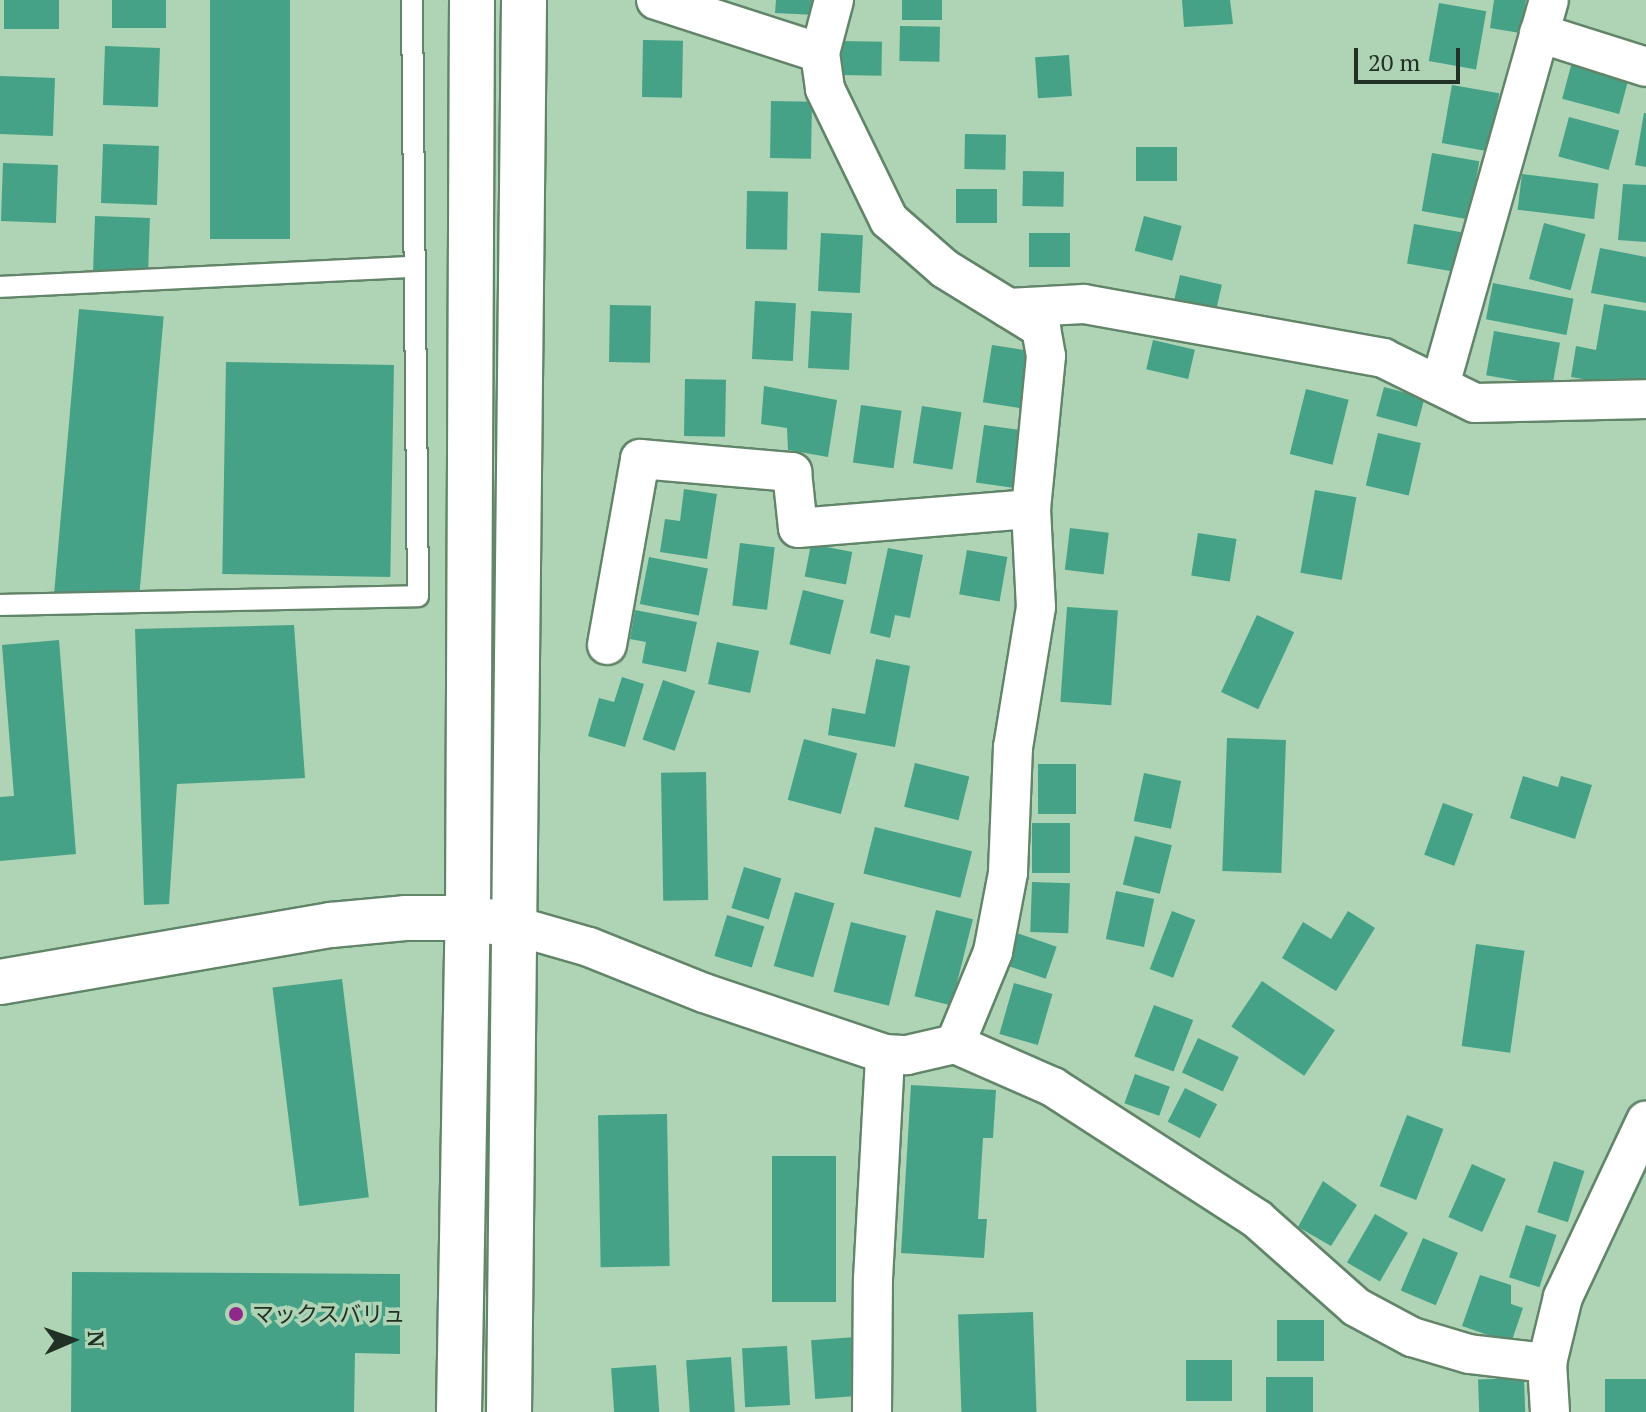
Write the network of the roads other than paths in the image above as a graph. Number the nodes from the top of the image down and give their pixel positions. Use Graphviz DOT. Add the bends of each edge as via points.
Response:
graph roads {
  1 [pos="412,0"];
  2 [pos="472,0"];
  3 [pos="524,0"];
  4 [pos="656,0"];
  5 [pos="834,0"];
  6 [pos="1544,16"];
  7 [pos="820,53"];
  8 [pos="1646,67"];
  9 [pos="415,267"];
  10 [pos="0,287"];
  11 [pos="1008,308"];
  12 [pos="1440,385"];
  13 [pos="1646,399"];
  14 [pos="1031,509"];
  15 [pos="0,605"];
  16 [pos="607,645"];
  17 [pos="468,918"];
  18 [pos="516,926"];
  19 [pos="0,982"];
  20 [pos="955,1044"];
  21 [pos="885,1054"];
  22 [pos="1646,1121"];
  23 [pos="1547,1363"];
  24 [pos="459,1412"];
  25 [pos="509,1412"];
  26 [pos="872,1412"];
  27 [pos="1550,1412"];
  1 -- 9 [label="lane"];
  2 -- 17 [label="street"];
  3 -- 18 [label="street"];
  4 -- 7 [label="street"];
  5 -- 7 [label="street"];
  6 -- 8 [label="street"];
  6 -- 12 [label="street"];
  7 -- 11 [label="street" via="825,89 889,220 945,269"];
  9 -- 10 [label="lane"];
  9 -- 15 [label="lane" via="418,596"];
  11 -- 12 [label="street" via="1084,304 1383,358"];
  11 -- 14 [label="street" via="1041,328 1046,356"];
  12 -- 13 [label="street" via="1475,403"];
  14 -- 16 [label="street" via="798,528 792,472 640,459"];
  14 -- 20 [label="street" via="1036,607 1013,747 1008,873 993,952"];
  17 -- 18 [label="street"];
  17 -- 19 [label="street" via="331,925"];
  17 -- 24 [label="street"];
  18 -- 21 [label="street" via="589,947 704,993"];
  18 -- 25 [label="street"];
  20 -- 21 [label="street" via="907,1055"];
  20 -- 23 [label="street" via="1066,1096 1257,1219 1356,1307 1398,1330 1469,1354"];
  21 -- 26 [label="street"];
  22 -- 23 [label="street" via="1563,1297"];
  23 -- 27 [label="street"];
}
